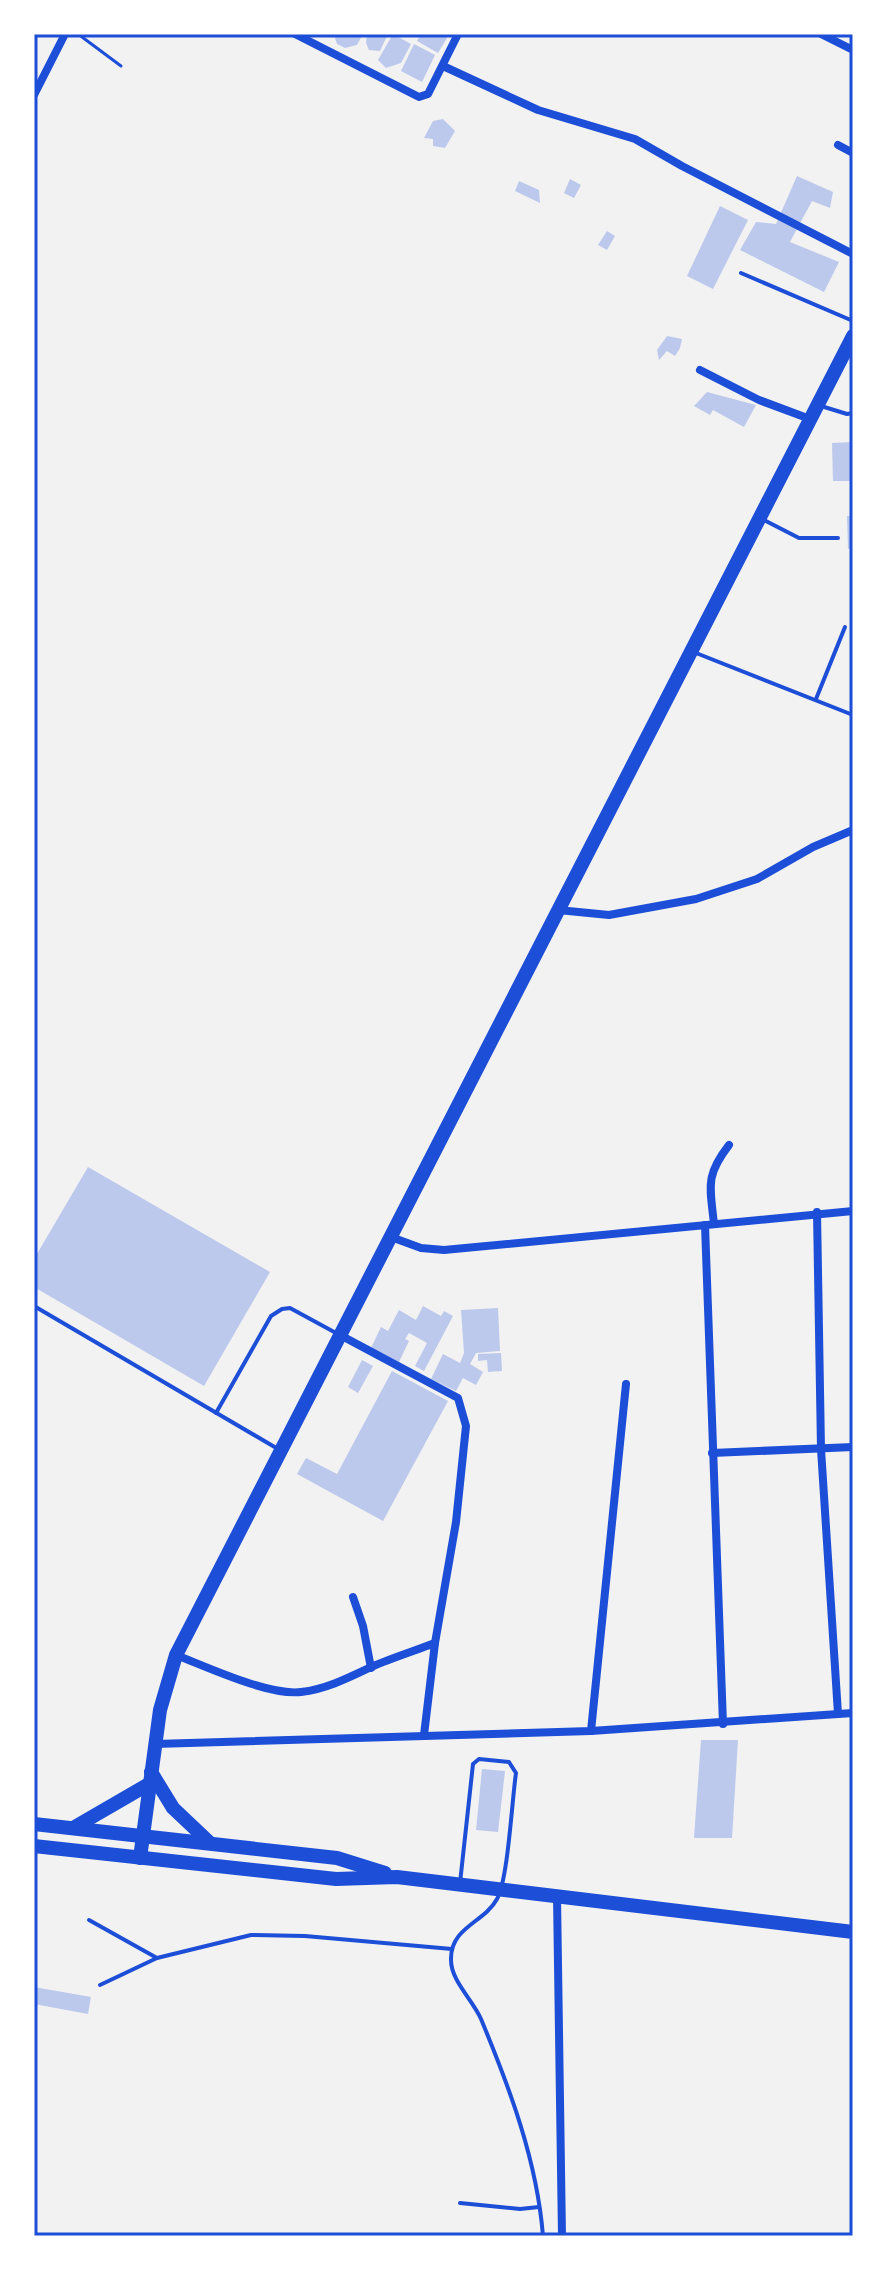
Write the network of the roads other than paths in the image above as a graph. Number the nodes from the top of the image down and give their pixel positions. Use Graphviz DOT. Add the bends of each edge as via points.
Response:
graph roads {
  1 [pos="65,34"];
  2 [pos="295,34"];
  3 [pos="458,34"];
  4 [pos="821,34"];
  5 [pos="853,50"];
  6 [pos="443,66"];
  7 [pos="34,95"];
  8 [pos="838,145"];
  9 [pos="853,153"];
  10 [pos="853,254"];
  11 [pos="741,273"];
  12 [pos="853,321"];
  13 [pos="852,340"];
  14 [pos="700,370"];
  15 [pos="818,405"];
  16 [pos="853,413"];
  17 [pos="810,419"];
  18 [pos="760,518"];
  19 [pos="838,538"];
  20 [pos="845,627"];
  21 [pos="690,650"];
  22 [pos="816,700"];
  23 [pos="853,715"];
  24 [pos="853,830"];
  25 [pos="558,910"];
  26 [pos="729,1145"];
  27 [pos="853,1211"];
  28 [pos="817,1212"];
  29 [pos="710,1224"];
  30 [pos="391,1237"];
  31 [pos="34,1306"];
  32 [pos="340,1335"];
  33 [pos="626,1384"];
  34 [pos="216,1413"];
  35 [pos="853,1447"];
  36 [pos="821,1449"];
  37 [pos="280,1451"];
  38 [pos="712,1453"];
  39 [pos="353,1597"];
  40 [pos="435,1643"];
  41 [pos="176,1655"];
  42 [pos="371,1668"];
  43 [pos="853,1713"];
  44 [pos="838,1714"];
  45 [pos="723,1724"];
  46 [pos="591,1731"];
  47 [pos="424,1735"];
  48 [pos="154,1744"];
  49 [pos="150,1778"];
  50 [pos="34,1824"];
  51 [pos="72,1829"];
  52 [pos="143,1837"];
  53 [pos="211,1844"];
  54 [pos="34,1846"];
  55 [pos="140,1858"];
  56 [pos="397,1877"];
  57 [pos="459,1884"];
  58 [pos="501,1889"];
  59 [pos="557,1896"];
  60 [pos="89,1920"];
  61 [pos="853,1932"];
  62 [pos="452,1949"];
  63 [pos="157,1958"];
  64 [pos="100,1985"];
  65 [pos="460,2203"];
  66 [pos="539,2207"];
  67 [pos="543,2236"];
  68 [pos="562,2236"];
  1 -- 7 [label="street"];
  2 -- 6 [label="street" via="419,97 428,94"];
  3 -- 6 [label="street"];
  4 -- 5 [label="street"];
  6 -- 10 [label="street" via="538,110 635,139"];
  8 -- 9 [label="street"];
  11 -- 12 [label="lane"];
  13 -- 15 [label="main road"];
  14 -- 17 [label="street"];
  15 -- 16 [label="lane"];
  15 -- 17 [label="main road"];
  17 -- 18 [label="main road"];
  18 -- 19 [label="lane" via="799,538"];
  18 -- 21 [label="main road"];
  20 -- 22 [label="lane"];
  21 -- 22 [label="lane"];
  21 -- 25 [label="main road"];
  22 -- 23 [label="lane"];
  24 -- 25 [label="street" via="757,879 709,895 609,915"];
  25 -- 30 [label="main road"];
  26 -- 29 [label="street" via="712,1169"];
  27 -- 28 [label="street"];
  28 -- 29 [label="street"];
  28 -- 36 [label="street"];
  29 -- 30 [label="street" via="444,1250"];
  29 -- 38 [label="street"];
  30 -- 32 [label="main road"];
  31 -- 34 [label="lane"];
  32 -- 34 [label="lane" via="290,1308 276,1312"];
  32 -- 37 [label="main road"];
  32 -- 40 [label="street" via="458,1398 463,1409 466,1426 456,1522"];
  33 -- 46 [label="street"];
  34 -- 37 [label="lane"];
  35 -- 36 [label="street"];
  36 -- 38 [label="street"];
  36 -- 44 [label="street"];
  37 -- 41 [label="main road"];
  38 -- 45 [label="street"];
  39 -- 42 [label="street"];
  40 -- 42 [label="street"];
  40 -- 47 [label="street"];
  41 -- 42 [label="street" via="278,1691 299,1692"];
  41 -- 48 [label="main road"];
  43 -- 44 [label="street"];
  44 -- 45 [label="street"];
  45 -- 46 [label="street"];
  46 -- 47 [label="street"];
  47 -- 48 [label="street"];
  48 -- 49 [label="main road"];
  49 -- 51 [label="main road"];
  49 -- 52 [label="main road"];
  49 -- 53 [label="main road"];
  50 -- 51 [label="main road"];
  51 -- 52 [label="main road"];
  52 -- 53 [label="main road"];
  52 -- 55 [label="main road"];
  53 -- 56 [label="main road" via="337,1858"];
  54 -- 55 [label="main road"];
  55 -- 56 [label="main road" via="336,1879"];
  56 -- 57 [label="main road"];
  57 -- 58 [label="main road"];
  57 -- 58 [label="lane" via="473,1764 479,1759 506,1761 516,1773"];
  58 -- 59 [label="main road"];
  58 -- 62 [label="lane" via="492,1907 465,1927"];
  59 -- 61 [label="main road"];
  59 -- 68 [label="street"];
  60 -- 63 [label="lane"];
  62 -- 63 [label="lane" via="251,1935"];
  62 -- 66 [label="lane" via="452,1970 481,2019 525,2136"];
  63 -- 64 [label="lane"];
  65 -- 66 [label="lane"];
  66 -- 67 [label="lane"];
}
